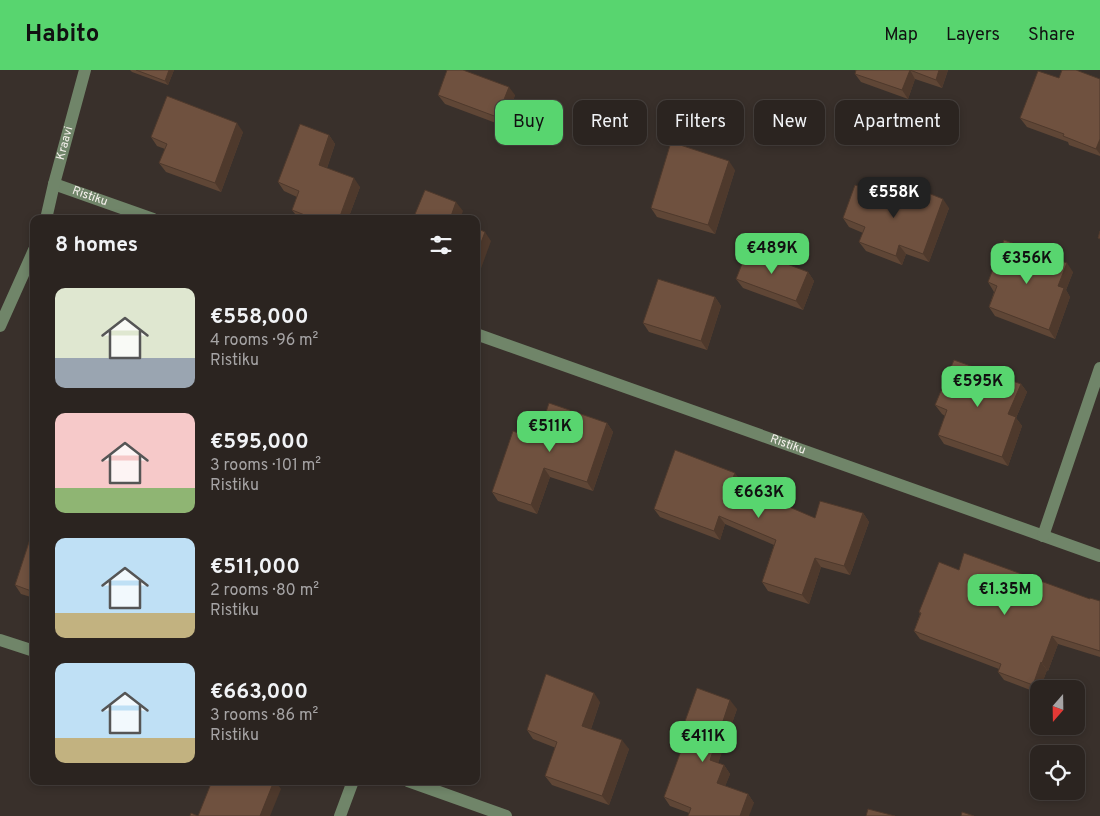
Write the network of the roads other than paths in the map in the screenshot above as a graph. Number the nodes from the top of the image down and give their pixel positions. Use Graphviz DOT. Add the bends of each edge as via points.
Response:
graph roads {
  1 [pos="85,70"];
  2 [pos="54,184"];
  3 [pos="47,215"];
  4 [pos="142,215"];
  5 [pos="30,259"];
  6 [pos="0,326"];
  7 [pos="480,335"];
  8 [pos="1100,368"];
  9 [pos="1043,536"];
  10 [pos="1100,556"];
  11 [pos="0,640"];
  12 [pos="30,650"];
  13 [pos="352,785"];
  14 [pos="419,785"];
  15 [pos="340,816"];
  16 [pos="506,816"];
  1 -- 2 [label="street, Kraavi"];
  2 -- 3 [label="street, Kraavi"];
  2 -- 4 [label="street, Ristiku"];
  5 -- 6 [label="street"];
  7 -- 9 [label="street, Ristiku"];
  8 -- 9 [label="street"];
  9 -- 10 [label="street, Ristiku"];
  11 -- 12 [label="street"];
  13 -- 15 [label="street"];
  14 -- 16 [label="street"];
}
